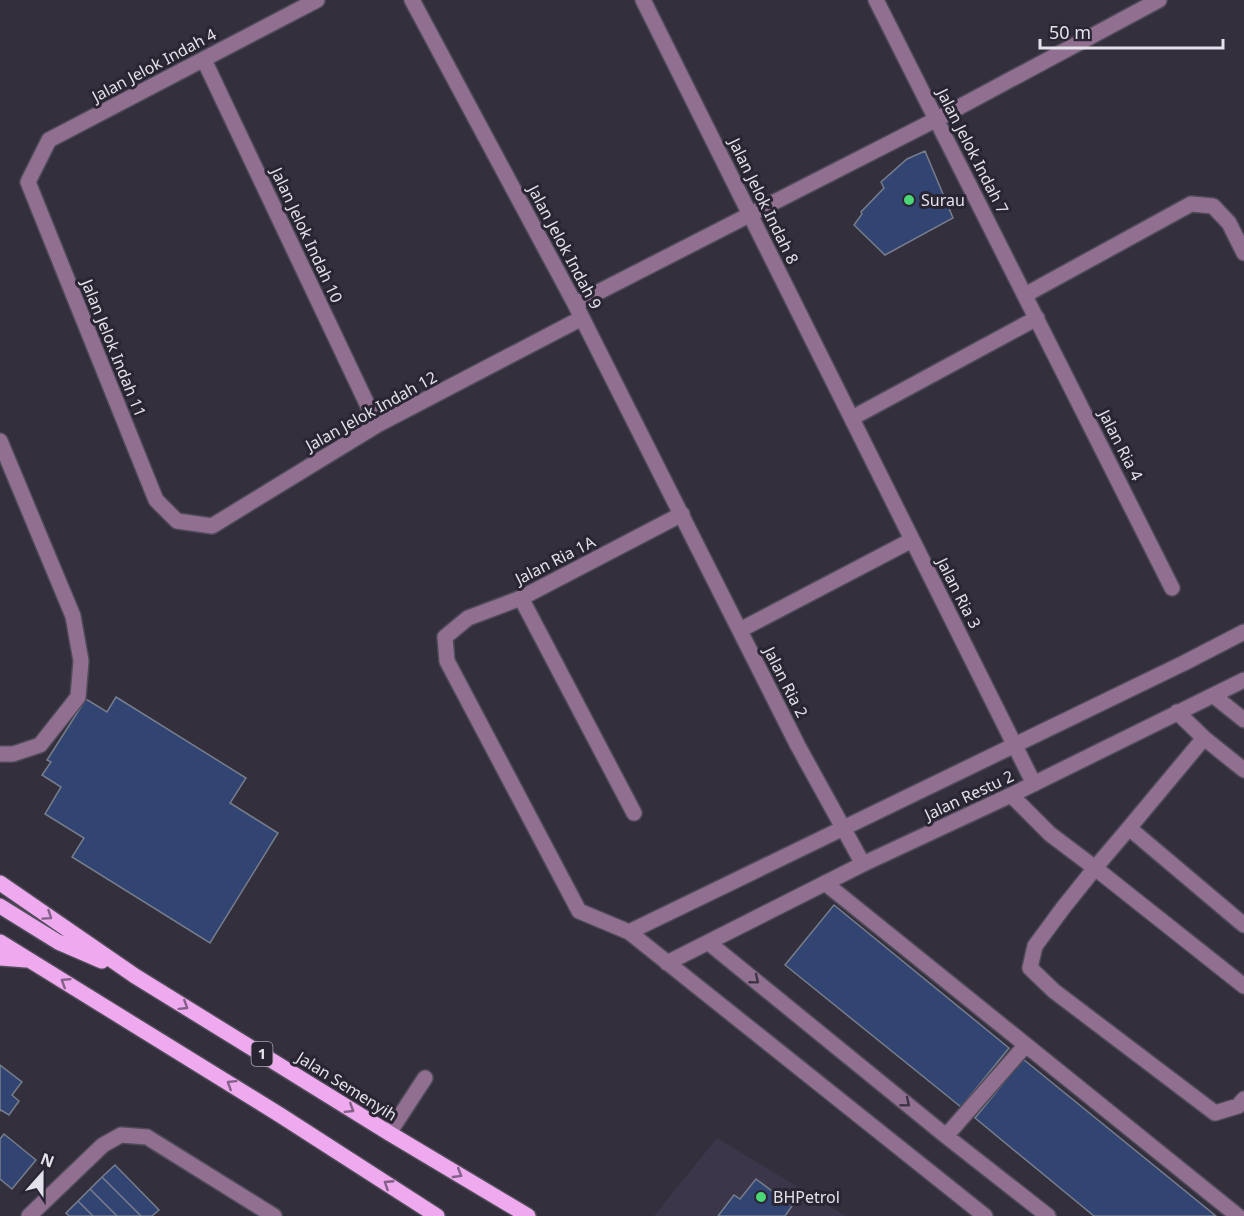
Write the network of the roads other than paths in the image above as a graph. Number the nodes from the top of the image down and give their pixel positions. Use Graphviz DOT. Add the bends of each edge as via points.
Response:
graph roads {
  1 [pos="317,0"];
  2 [pos="412,0"];
  3 [pos="644,0"];
  4 [pos="876,0"];
  5 [pos="1159,0"];
  6 [pos="204,60"];
  7 [pos="937,118"];
  8 [pos="28,182"];
  9 [pos="750,214"];
  10 [pos="1244,253"];
  11 [pos="1025,295"];
  12 [pos="579,311"];
  13 [pos="1037,318"];
  14 [pos="852,418"];
  15 [pos="377,425"];
  16 [pos="0,441"];
  17 [pos="682,514"];
  18 [pos="177,521"];
  19 [pos="912,540"];
  20 [pos="1172,588"];
  21 [pos="521,598"];
  22 [pos="740,630"];
  23 [pos="1244,632"];
  24 [pos="1244,680"];
  25 [pos="1214,696"];
  26 [pos="1177,712"];
  27 [pos="1244,720"];
  28 [pos="1204,738"];
  29 [pos="1015,745"];
  30 [pos="0,754"];
  31 [pos="1244,770"];
  32 [pos="1034,784"];
  33 [pos="1011,795"];
  34 [pos="634,813"];
  35 [pos="844,828"];
  36 [pos="1129,828"];
  37 [pos="863,864"];
  38 [pos="1095,868"];
  39 [pos="0,883"];
  40 [pos="825,883"];
  41 [pos="0,906"];
  42 [pos="1244,925"];
  43 [pos="629,932"];
  44 [pos="0,942"];
  45 [pos="710,942"];
  46 [pos="0,958"];
  47 [pos="29,960"];
  48 [pos="667,963"];
  49 [pos="135,976"];
  50 [pos="1244,986"];
  51 [pos="1026,1046"];
  52 [pos="425,1078"];
  53 [pos="1244,1099"];
  54 [pos="389,1133"];
  55 [pos="946,1136"];
  56 [pos="29,1216"];
  57 [pos="274,1216"];
  58 [pos="437,1216"];
  59 [pos="528,1216"];
  60 [pos="985,1216"];
  61 [pos="1048,1216"];
  62 [pos="1238,1216"];
  1 -- 6 [label="street, Jalan Jelok Indah 4"];
  2 -- 12 [label="street, Jalan Jelok Indah 9"];
  3 -- 9 [label="street, Jalan Jelok Indah 8"];
  4 -- 7 [label="street, Jalan Jelok Indah 7"];
  5 -- 7 [label="street, Jalan Jelok Indah 12"];
  6 -- 8 [label="street, Jalan Jelok Indah 4" via="49,140"];
  6 -- 15 [label="street, Jalan Jelok Indah 10"];
  7 -- 9 [label="street, Jalan Jelok Indah 12"];
  7 -- 11 [label="street, Jalan Jelok Indah 7"];
  8 -- 18 [label="street, Jalan Jelok Indah 11" via="156,500"];
  9 -- 12 [label="street, Jalan Jelok Indah 12"];
  9 -- 14 [label="street, Jalan Jelok Indah 8"];
  10 -- 11 [label="street" via="1229,223 1213,206 1191,204"];
  11 -- 13 [label="street, Jalan Jelok Indah 7"];
  12 -- 15 [label="street, Jalan Jelok Indah 12"];
  12 -- 17 [label="street, Jalan Jelok Indah 9"];
  13 -- 14 [label="street"];
  13 -- 20 [label="street, Jalan Ria 4"];
  14 -- 19 [label="street, Jalan Ria 3"];
  15 -- 18 [label="street, Jalan Jelok Indah 12" via="212,526"];
  16 -- 30 [label="street" via="73,616 81,661 78,697 40,745"];
  17 -- 21 [label="street, Jalan Ria 1A"];
  17 -- 22 [label="street, Jalan Ria 2"];
  19 -- 22 [label="street"];
  19 -- 29 [label="street, Jalan Ria 3"];
  21 -- 34 [label="street"];
  21 -- 43 [label="street, Jalan Ria 1A" via="468,618 446,637 447,661 579,911"];
  22 -- 35 [label="street, Jalan Ria 2"];
  23 -- 29 [label="street"];
  24 -- 25 [label="street, Jalan Restu 2"];
  25 -- 26 [label="street, Jalan Restu 2"];
  25 -- 27 [label="street"];
  26 -- 28 [label="street"];
  26 -- 32 [label="street, Jalan Restu 2"];
  28 -- 31 [label="street"];
  28 -- 36 [label="street"];
  29 -- 32 [label="street, Jalan Ria 3"];
  29 -- 35 [label="street"];
  32 -- 33 [label="street, Jalan Restu 2"];
  33 -- 37 [label="street, Jalan Restu 2"];
  33 -- 38 [label="street" via="1050,834"];
  35 -- 37 [label="street, Jalan Ria 2"];
  35 -- 43 [label="street"];
  36 -- 38 [label="street"];
  36 -- 42 [label="street"];
  37 -- 40 [label="street, Jalan Restu 2"];
  38 -- 50 [label="street"];
  38 -- 53 [label="street" via="1035,946 1030,968 1054,991 1215,1113 1238,1106"];
  39 -- 49 [label="main road, Jalan Semenyih / 1, one-way"];
  40 -- 45 [label="street, Jalan Restu 2"];
  40 -- 51 [label="street"];
  41 -- 49 [label="main road" via="58,942"];
  43 -- 48 [label="street"];
  44 -- 47 [label="main road"];
  45 -- 48 [label="street, Jalan Restu 2"];
  45 -- 55 [label="street, one-way"];
  46 -- 47 [label="main road"];
  58 -- 47 [label="main road, one-way"];
  48 -- 60 [label="street"];
  49 -- 54 [label="main road, Jalan Semenyih / 1, one-way"];
  51 -- 55 [label="street"];
  51 -- 62 [label="street"];
  52 -- 54 [label="street"];
  54 -- 59 [label="main road, Jalan Semenyih / 1, one-way"];
  55 -- 61 [label="street"];
  56 -- 57 [label="street" via="103,1145 121,1135 147,1137"];
}
